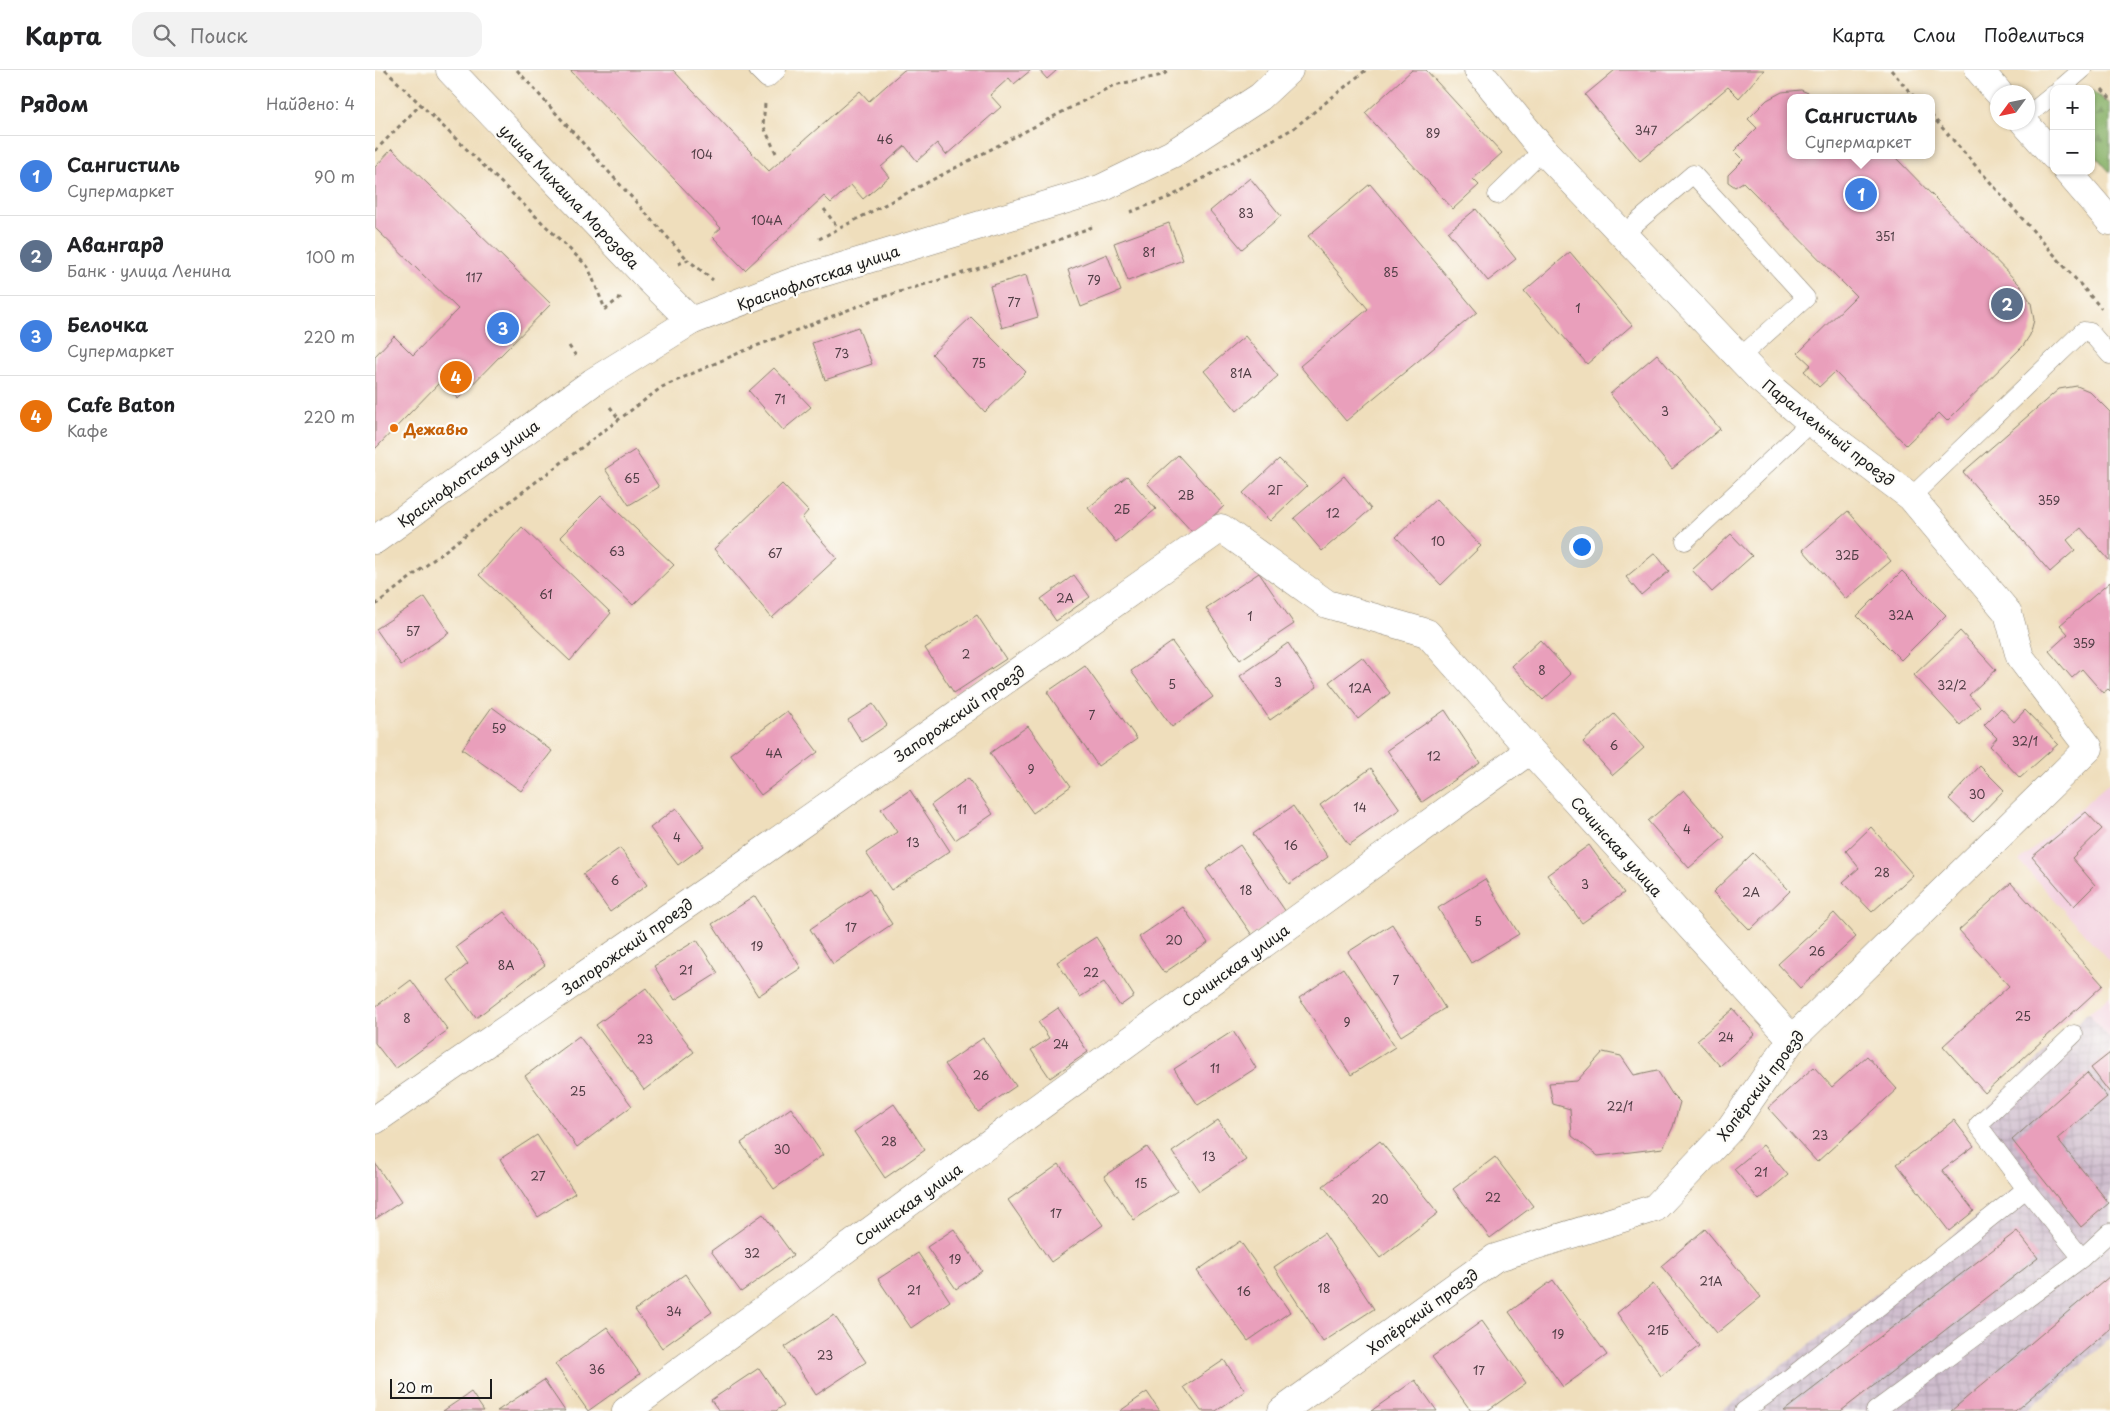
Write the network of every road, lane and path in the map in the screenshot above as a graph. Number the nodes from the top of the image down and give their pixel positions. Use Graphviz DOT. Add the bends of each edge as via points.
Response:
graph roads {
  1 [pos="385,70"];
  2 [pos="450,70"];
  3 [pos="517,70"];
  4 [pos="1169,70"];
  5 [pos="1289,70"];
  6 [pos="1366,70"];
  7 [pos="1478,70"];
  8 [pos="1891,70"];
  9 [pos="1980,70"];
  10 [pos="2082,70"];
  11 [pos="767,73"];
  12 [pos="1992,85"];
  13 [pos="2065,85"];
  14 [pos="1912,94"];
  15 [pos="2050,97"];
  16 [pos="420,105"];
  17 [pos="2035,109"];
  18 [pos="1935,120"];
  19 [pos="2031,130"];
  20 [pos="1543,150"];
  21 [pos="375,151"];
  22 [pos="2050,151"];
  23 [pos="776,153"];
  24 [pos="2071,175"];
  25 [pos="1497,195"];
  26 [pos="824,209"];
  27 [pos="1124,214"];
  28 [pos="2110,220"];
  29 [pos="1097,225"];
  30 [pos="839,229"];
  31 [pos="1622,235"];
  32 [pos="813,242"];
  33 [pos="688,260"];
  34 [pos="648,278"];
  35 [pos="715,281"];
  36 [pos="2104,310"];
  37 [pos="691,321"];
  38 [pos="2110,355"];
  39 [pos="1739,358"];
  40 [pos="1811,422"];
  41 [pos="1911,497"];
  42 [pos="375,540"];
  43 [pos="1685,541"];
  44 [pos="375,605"];
  45 [pos="2089,748"];
  46 [pos="1530,750"];
  47 [pos="2075,1034"];
  48 [pos="1792,1038"];
  49 [pos="375,1120"];
  50 [pos="2026,1189"];
  51 [pos="2110,1232"];
  52 [pos="2082,1258"];
  53 [pos="626,1411"];
  54 [pos="1282,1411"];
  55 [pos="1744,1411"];
  56 [pos="1875,1411"];
  1 -- 16 [label="path"];
  2 -- 34 [label="street, улица Михаила Морозова"];
  3 -- 33 [label="path"];
  4 -- 30 [label="path" via="1114,85"];
  5 -- 37 [label="street, Краснофлотская улица" via="1260,97 1172,154 1100,189 795,281"];
  6 -- 27 [label="path" via="1294,128 1170,196"];
  7 -- 20 [label="street, Параллельный проезд"];
  8 -- 14 [label="path"];
  9 -- 12 [label="street"];
  10 -- 13 [label="lane"];
  11 -- 23 [label="path" via="763,125"];
  15 -- 17 [label="lane"];
  16 -- 21 [label="path"];
  16 -- 34 [label="path" via="588,267 605,309"];
  18 -- 36 [label="path"];
  19 -- 22 [label="street"];
  20 -- 25 [label="lane"];
  20 -- 31 [label="street, Параллельный проезд"];
  24 -- 28 [label="street"];
  26 -- 30 [label="path"];
  29 -- 44 [label="path" via="1006,260 876,299 662,387"];
  30 -- 32 [label="path"];
  31 -- 39 [label="street, Параллельный проезд"];
  31 -- 39 [label="lane" via="1693,174 1805,298"];
  33 -- 34 [label="path"];
  33 -- 35 [label="path"];
  34 -- 37 [label="street, улица Михаила Морозова"];
  37 -- 42 [label="street, Краснофлотская улица" via="593,382"];
  38 -- 41 [label="lane" via="2090,332 2083,331"];
  39 -- 40 [label="street, Параллельный проезд"];
  40 -- 41 [label="street, Параллельный проезд"];
  40 -- 43 [label="lane"];
  41 -- 45 [label="street, Параллельный проезд" via="2008,613 2020,657"];
  45 -- 48 [label="street, Хопёрский проезд"];
  46 -- 48 [label="street, Сочинская улица"];
  46 -- 49 [label="street, Запорожский проезд" via="1427,633 1327,604 1221,528"];
  46 -- 53 [label="street, Сочинская улица"];
  47 -- 50 [label="lane" via="1978,1125"];
  48 -- 54 [label="street, Хопёрский проезд" via="1729,1130 1655,1208 1495,1258"];
  50 -- 52 [label="lane"];
  50 -- 55 [label="lane"];
  51 -- 52 [label="lane"];
  52 -- 56 [label="lane"];
}
